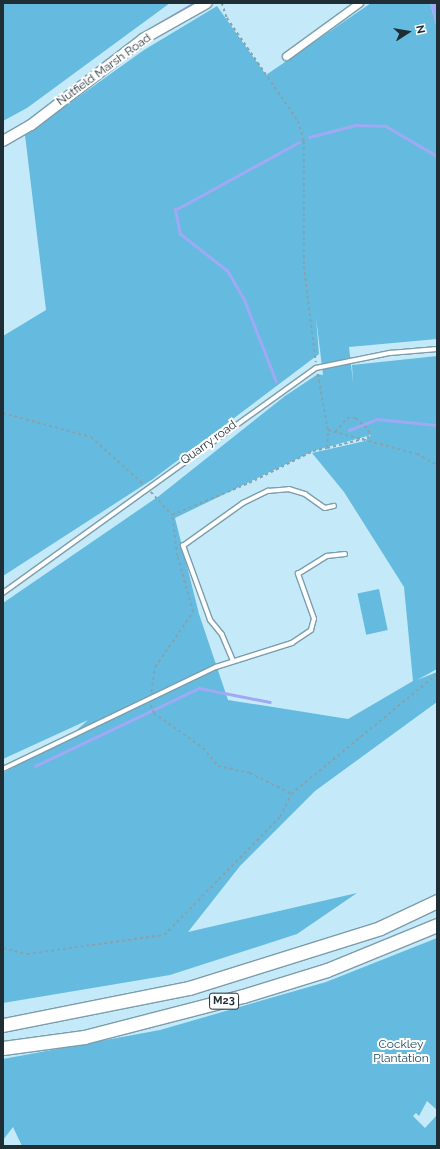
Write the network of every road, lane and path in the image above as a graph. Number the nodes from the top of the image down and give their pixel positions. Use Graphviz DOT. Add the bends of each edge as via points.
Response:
graph roads {
  1 [pos="207,3"];
  2 [pos="222,3"];
  3 [pos="359,3"];
  4 [pos="286,56"];
  5 [pos="3,140"];
  6 [pos="437,349"];
  7 [pos="316,368"];
  8 [pos="335,432"];
  9 [pos="367,439"];
  10 [pos="327,448"];
  11 [pos="437,465"];
  12 [pos="334,506"];
  13 [pos="172,515"];
  14 [pos="345,554"];
  15 [pos="3,593"];
  16 [pos="233,662"];
  17 [pos="437,674"];
  18 [pos="149,698"];
  19 [pos="3,769"];
  20 [pos="290,794"];
  21 [pos="437,901"];
  22 [pos="437,926"];
  23 [pos="3,948"];
  24 [pos="3,1025"];
  25 [pos="3,1048"];
  1 -- 5 [label="street, Nutfield Marsh Road" via="143,39 31,125"];
  2 -- 7 [label="path" via="227,18 298,121 304,141 304,266"];
  3 -- 4 [label="street"];
  6 -- 7 [label="lane, Quarry road" via="390,353"];
  7 -- 8 [label="path" via="328,430"];
  7 -- 15 [label="lane, Quarry road"];
  8 -- 9 [label="path"];
  8 -- 9 [label="path" via="343,420 356,418 366,426"];
  9 -- 10 [label="path"];
  9 -- 11 [label="path" via="417,454"];
  12 -- 16 [label="lane" via="325,508 306,494 289,489 268,491 243,503 183,546 210,620 222,635"];
  13 -- 18 [label="path" via="177,556 193,612 155,667"];
  14 -- 16 [label="lane" via="327,556 298,574 314,619 311,630 292,643"];
  16 -- 18 [label="lane"];
  17 -- 20 [label="path"];
  18 -- 19 [label="lane"];
  18 -- 20 [label="path" via="154,713 203,748 218,766 250,773"];
  20 -- 23 [label="path" via="280,817 164,935 27,954"];
  21 -- 24 [label="highway, M23" via="380,928 189,988"];
  22 -- 25 [label="highway, M23" via="327,970 243,996 84,1037"];
}
